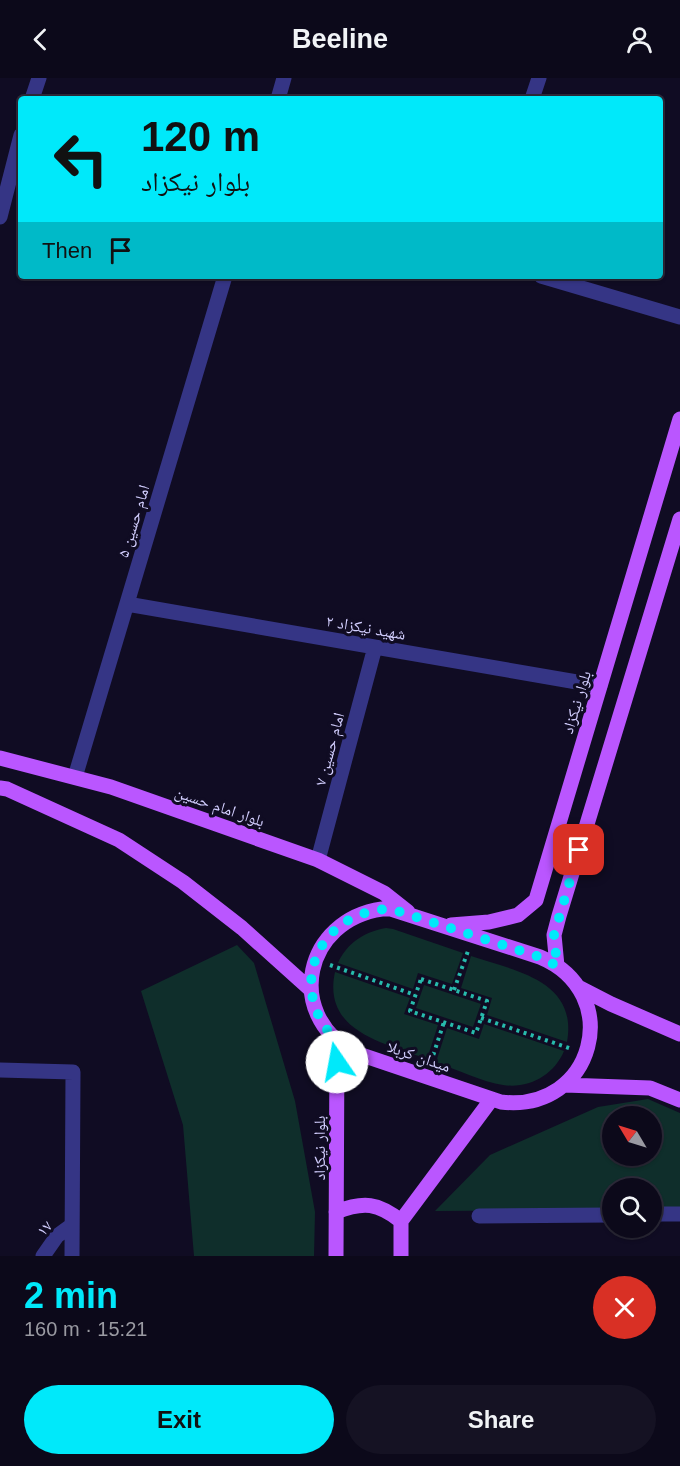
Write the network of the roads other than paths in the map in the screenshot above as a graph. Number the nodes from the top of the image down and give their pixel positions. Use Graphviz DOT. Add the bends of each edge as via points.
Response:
graph roads {
  1 [pos="39,78"];
  2 [pos="284,78"];
  3 [pos="539,78"];
  4 [pos="33,96"];
  5 [pos="279,96"];
  6 [pos="533,96"];
  7 [pos="18,141"];
  8 [pos="7,164"];
  9 [pos="0,217"];
  10 [pos="224,279"];
  11 [pos="551,279"];
  12 [pos="680,317"];
  13 [pos="680,419"];
  14 [pos="680,519"];
  15 [pos="127,604"];
  16 [pos="375,647"];
  17 [pos="600,686"];
  18 [pos="0,758"];
  19 [pos="75,777"];
  20 [pos="0,788"];
  21 [pos="318,860"];
  22 [pos="415,917"];
  23 [pos="443,926"];
  24 [pos="557,966"];
  25 [pos="578,987"];
  26 [pos="311,990"];
  27 [pos="680,1034"];
  28 [pos="337,1041"];
  29 [pos="0,1070"];
  30 [pos="565,1085"];
  31 [pos="491,1100"];
  32 [pos="680,1100"];
  33 [pos="336,1212"];
  34 [pos="662,1214"];
  35 [pos="680,1214"];
  36 [pos="602,1215"];
  37 [pos="479,1216"];
  38 [pos="401,1221"];
  39 [pos="72,1225"];
  40 [pos="43,1256"];
  41 [pos="72,1256"];
  42 [pos="336,1256"];
  43 [pos="401,1256"];
  1 -- 4 [label="street"];
  2 -- 5 [label="street"];
  3 -- 6 [label="street"];
  7 -- 8 [label="street"];
  8 -- 9 [label="street"];
  10 -- 15 [label="street, امام حسین ۵"];
  11 -- 12 [label="street"];
  13 -- 17 [label="main road, بلوار نیکزاد"];
  14 -- 24 [label="main road" via="559,916 554,935"];
  15 -- 16 [label="street, شهید نیکزاد ۲"];
  15 -- 19 [label="street, امام حسین ۵"];
  16 -- 17 [label="street, شهید نیکزاد ۲"];
  16 -- 21 [label="street, امام حسین ۷"];
  17 -- 23 [label="main road, بلوار نیکزاد" via="536,900 518,915"];
  18 -- 19 [label="main road, بلوار امام حسین"];
  19 -- 21 [label="main road, بلوار امام حسین"];
  20 -- 26 [label="main road" via="119,840 183,882 242,928"];
  21 -- 22 [label="main road, بلوار امام حسین" via="384,893"];
  22 -- 23 [label="main road, میدان کربلا"];
  22 -- 26 [label="main road, میدان کربلا" via="391,909 372,911 345,922 330,935 315,960"];
  23 -- 24 [label="main road, میدان کربلا"];
  24 -- 25 [label="main road, میدان کربلا"];
  25 -- 27 [label="main road"];
  25 -- 30 [label="main road, میدان کربلا" via="590,1023 589,1043 578,1070"];
  26 -- 28 [label="main road, میدان کربلا" via="319,1018"];
  28 -- 31 [label="main road, میدان کربلا" via="353,1052"];
  28 -- 33 [label="main road, بلوار نیکزاد"];
  29 -- 39 [label="street" via="73,1072"];
  30 -- 31 [label="main road, میدان کربلا" via="530,1102"];
  30 -- 32 [label="main road" via="650,1088"];
  31 -- 38 [label="main road"];
  33 -- 38 [label="main road" via="353,1205 371,1205 387,1210"];
  33 -- 42 [label="main road, بلوار نیکزاد"];
  34 -- 35 [label="street"];
  36 -- 37 [label="street"];
  38 -- 43 [label="main road"];
  39 -- 40 [label="street, ۱۷" via="57,1236"];
  39 -- 41 [label="street"];
}
